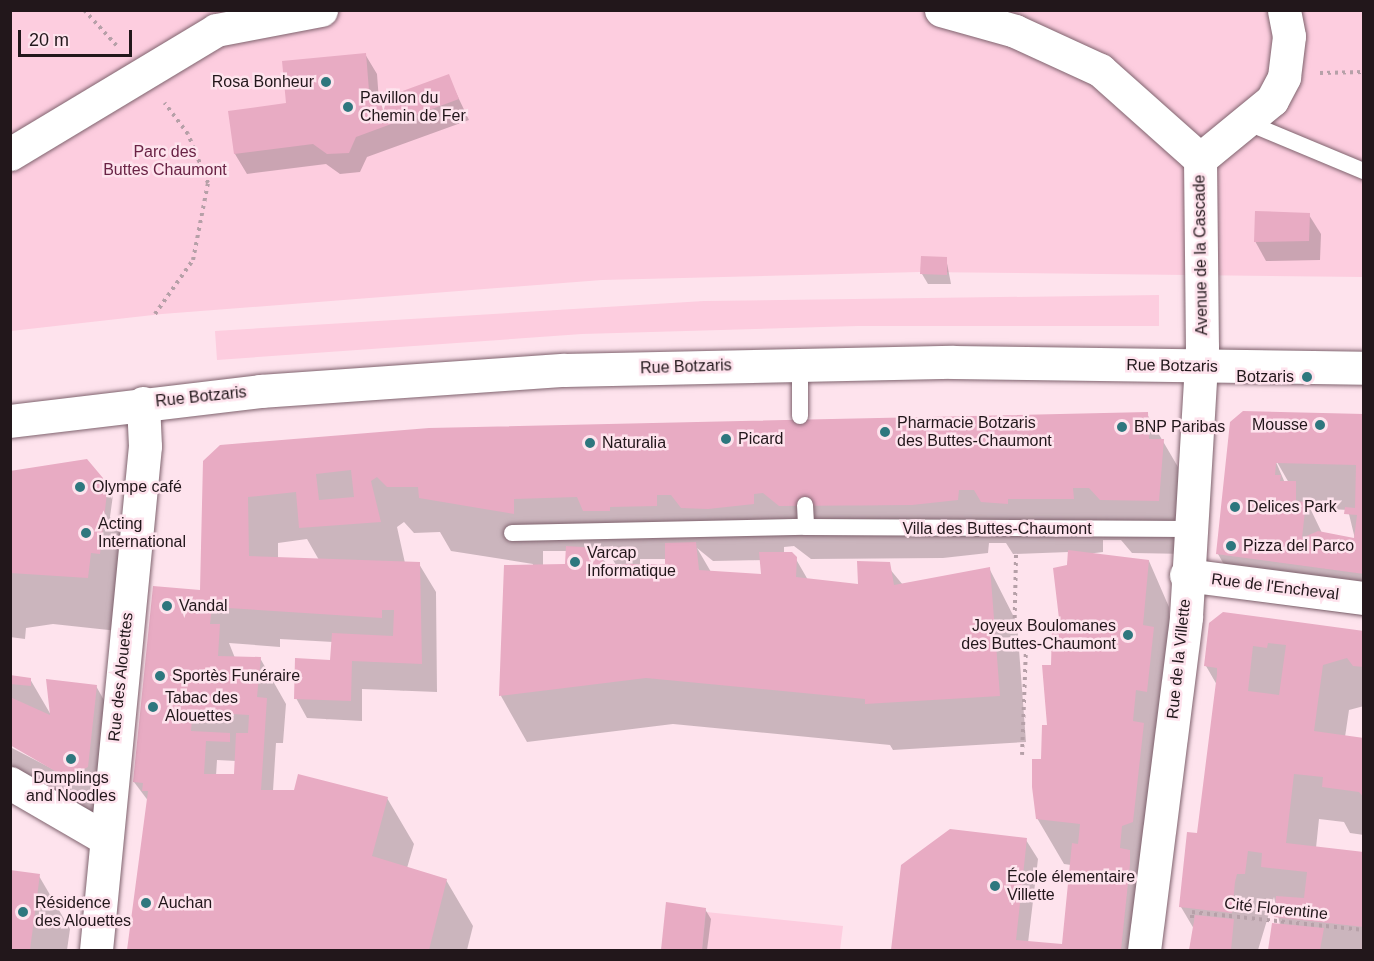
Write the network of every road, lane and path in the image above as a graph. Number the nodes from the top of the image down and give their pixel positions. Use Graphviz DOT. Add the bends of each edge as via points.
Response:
graph roads {
  1 [pos="84,10"];
  2 [pos="321,10"];
  3 [pos="941,10"];
  4 [pos="1284,10"];
  5 [pos="205,20"];
  6 [pos="142,74"];
  7 [pos="1246,122"];
  8 [pos="188,134"];
  9 [pos="10,154"];
  10 [pos="1200,159"];
  11 [pos="1364,171"];
  12 [pos="155,314"];
  13 [pos="800,364"];
  14 [pos="1201,366"];
  15 [pos="1364,368"];
  16 [pos="143,403"];
  17 [pos="801,416"];
  18 [pos="10,421"];
  19 [pos="805,506"];
  20 [pos="806,527"];
  21 [pos="1188,529"];
  22 [pos="512,533"];
  23 [pos="1005,550"];
  24 [pos="1186,575"];
  25 [pos="1364,598"];
  26 [pos="1022,755"];
  27 [pos="10,783"];
  28 [pos="105,838"];
  29 [pos="1191,918"];
  30 [pos="1364,930"];
  31 [pos="96,951"];
  32 [pos="1144,951"];
  1 -- 6 [label="path"];
  2 -- 5 [label="street"];
  3 -- 10 [label="street, Avenue de la Cascade" via="1015,31 1100,70"];
  4 -- 7 [label="street" via="1289,36 1284,77 1272,100"];
  5 -- 6 [label="street"];
  6 -- 9 [label="street"];
  7 -- 10 [label="street"];
  7 -- 11 [label="lane"];
  8 -- 12 [label="path" via="208,183 193,261"];
  10 -- 14 [label="street, Avenue de la Cascade"];
  13 -- 14 [label="street, Rue Botzaris"];
  13 -- 16 [label="street, Rue Botzaris" via="564,370"];
  13 -- 17 [label="lane"];
  14 -- 15 [label="street, Rue Botzaris"];
  14 -- 21 [label="street, Rue de la Villette"];
  16 -- 18 [label="street, Rue Botzaris"];
  16 -- 28 [label="street, Rue des Alouettes" via="145,446"];
  19 -- 20 [label="lane"];
  20 -- 21 [label="lane, Villa des Buttes-Chaumont"];
  20 -- 22 [label="lane, Villa des Buttes-Chaumont"];
  21 -- 24 [label="street, Rue de la Villette"];
  23 -- 26 [label="path" via="1016,550 1014,648 1026,647"];
  24 -- 25 [label="street, Rue de l'Encheval"];
  24 -- 32 [label="street, Rue de la Villette" via="1186,618"];
  27 -- 28 [label="street"];
  28 -- 31 [label="street, Rue des Alouettes"];
  29 -- 30 [label="path, Cité Florentine" via="1192,912"];
}
